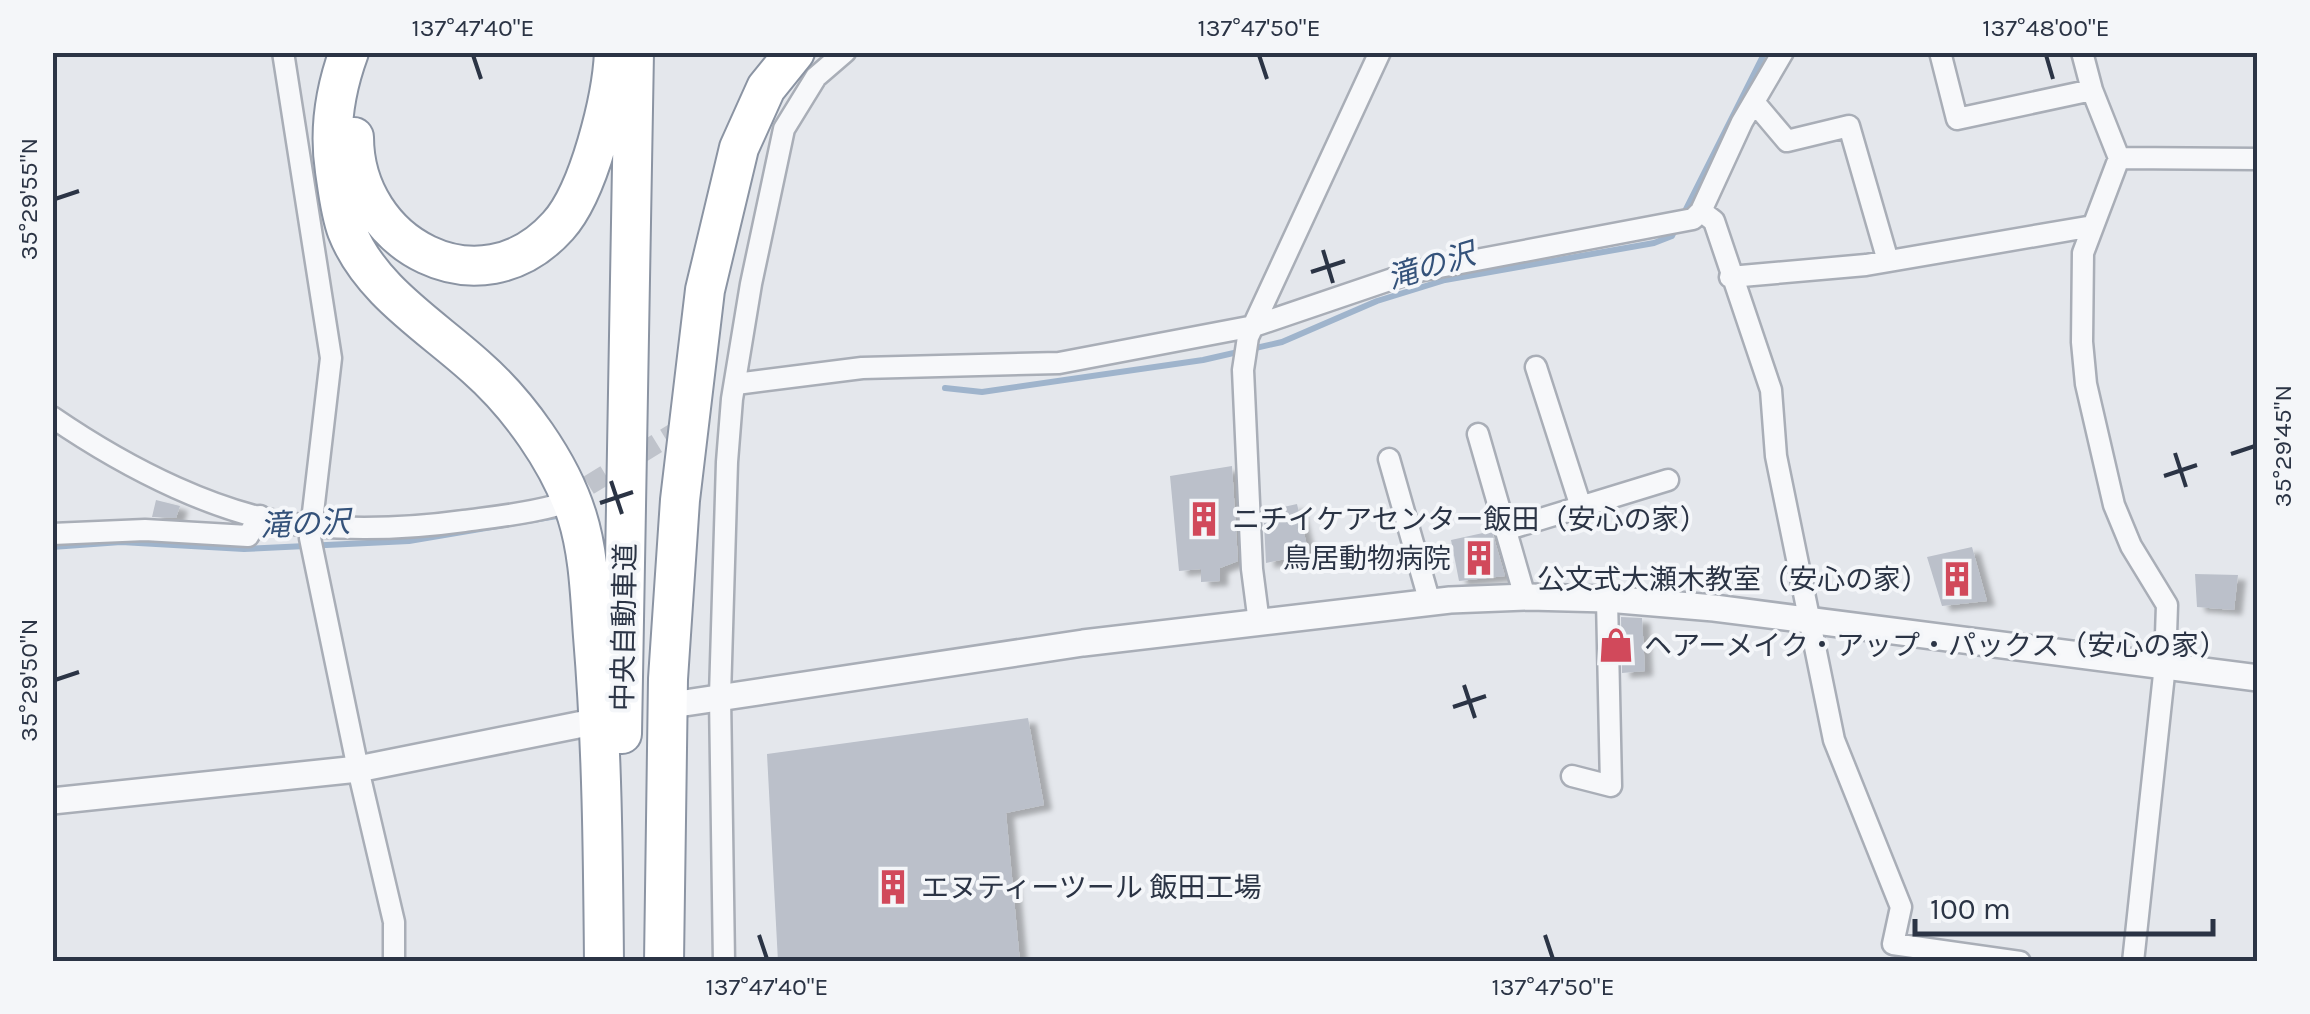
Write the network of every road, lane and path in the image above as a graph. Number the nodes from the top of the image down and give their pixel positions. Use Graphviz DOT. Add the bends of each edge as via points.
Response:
graph roads {
  1 [pos="283,52"];
  2 [pos="349,52"];
  3 [pos="374,52"];
  4 [pos="614,52"];
  5 [pos="634,52"];
  6 [pos="659,52"];
  7 [pos="795,52"];
  8 [pos="845,52"];
  9 [pos="1380,52"];
  10 [pos="1783,52"];
  11 [pos="1940,52"];
  12 [pos="2082,52"];
  13 [pos="2092,90"];
  14 [pos="1754,102"];
  15 [pos="2119,158"];
  16 [pos="2258,159"];
  17 [pos="1697,215"];
  18 [pos="2093,226"];
  19 [pos="1888,262"];
  20 [pos="1730,277"];
  21 [pos="1251,331"];
  22 [pos="1536,368"];
  23 [pos="734,392"];
  24 [pos="52,418"];
  25 [pos="698,418"];
  26 [pos="1478,434"];
  27 [pos="1389,459"];
  28 [pos="1668,480"];
  29 [pos="554,506"];
  30 [pos="1580,507"];
  31 [pos="260,516"];
  32 [pos="1506,530"];
  33 [pos="52,534"];
  34 [pos="311,540"];
  35 [pos="1525,598"];
  36 [pos="1607,599"];
  37 [pos="1430,603"];
  38 [pos="1808,620"];
  39 [pos="1259,623"];
  40 [pos="2165,665"];
  41 [pos="2258,678"];
  42 [pos="720,696"];
  43 [pos="678,704"];
  44 [pos="583,724"];
  45 [pos="358,769"];
  46 [pos="1572,776"];
  47 [pos="52,801"];
  48 [pos="394,962"];
  49 [pos="604,962"];
  50 [pos="620,962"];
  51 [pos="645,962"];
  52 [pos="664,962"];
  53 [pos="724,962"];
  54 [pos="2020,962"];
  55 [pos="2132,962"];
  1 -- 34 [label="street" via="331,358"];
  2 -- 49 [label="highway" via="332,147 347,231 387,290 521,413 576,514 597,693"];
  3 -- 4 [label="highway" via="354,117 354,151 367,197 393,233 421,254 442,263 486,266 526,252 560,224 592,164"];
  5 -- 50 [label="highway, 中央自動車道"];
  6 -- 51 [label="highway, 中央自動車道"];
  7 -- 52 [label="highway" via="766,88 738,148 704,290 668,679"];
  8 -- 23 [label="street" via="816,77 784,129"];
  9 -- 21 [label="street"];
  10 -- 14 [label="street"];
  11 -- 13 [label="street" via="1957,119"];
  12 -- 13 [label="street"];
  13 -- 15 [label="street"];
  14 -- 17 [label="street"];
  14 -- 19 [label="street" via="1787,141 1850,126"];
  15 -- 16 [label="street"];
  15 -- 18 [label="street"];
  17 -- 20 [label="street" via="1714,221"];
  17 -- 21 [label="street" via="1413,272"];
  18 -- 19 [label="street"];
  18 -- 40 [label="street" via="2083,254 2086,384 2114,505 2167,605"];
  19 -- 20 [label="street"];
  20 -- 38 [label="street" via="1771,390 1776,456"];
  21 -- 23 [label="street" via="1059,363 862,368"];
  21 -- 39 [label="street" via="1243,362"];
  22 -- 30 [label="street"];
  23 -- 25 [label="street"];
  23 -- 42 [label="street"];
  24 -- 31 [label="street" via="188,493"];
  26 -- 32 [label="street"];
  27 -- 37 [label="street"];
  28 -- 30 [label="street"];
  29 -- 34 [label="street"];
  30 -- 32 [label="street"];
  31 -- 33 [label="street" via="248,536"];
  31 -- 34 [label="street"];
  32 -- 35 [label="street"];
  34 -- 45 [label="street"];
  35 -- 36 [label="street"];
  35 -- 37 [label="street"];
  36 -- 38 [label="street"];
  36 -- 46 [label="street" via="1612,786"];
  37 -- 39 [label="street"];
  38 -- 40 [label="street"];
  38 -- 54 [label="street" via="1834,740 1901,907 1892,944"];
  39 -- 42 [label="street"];
  40 -- 41 [label="street"];
  40 -- 55 [label="street"];
  42 -- 43 [label="street"];
  42 -- 53 [label="street"];
  44 -- 45 [label="street"];
  45 -- 47 [label="street"];
  45 -- 48 [label="street" via="394,922"];
}
